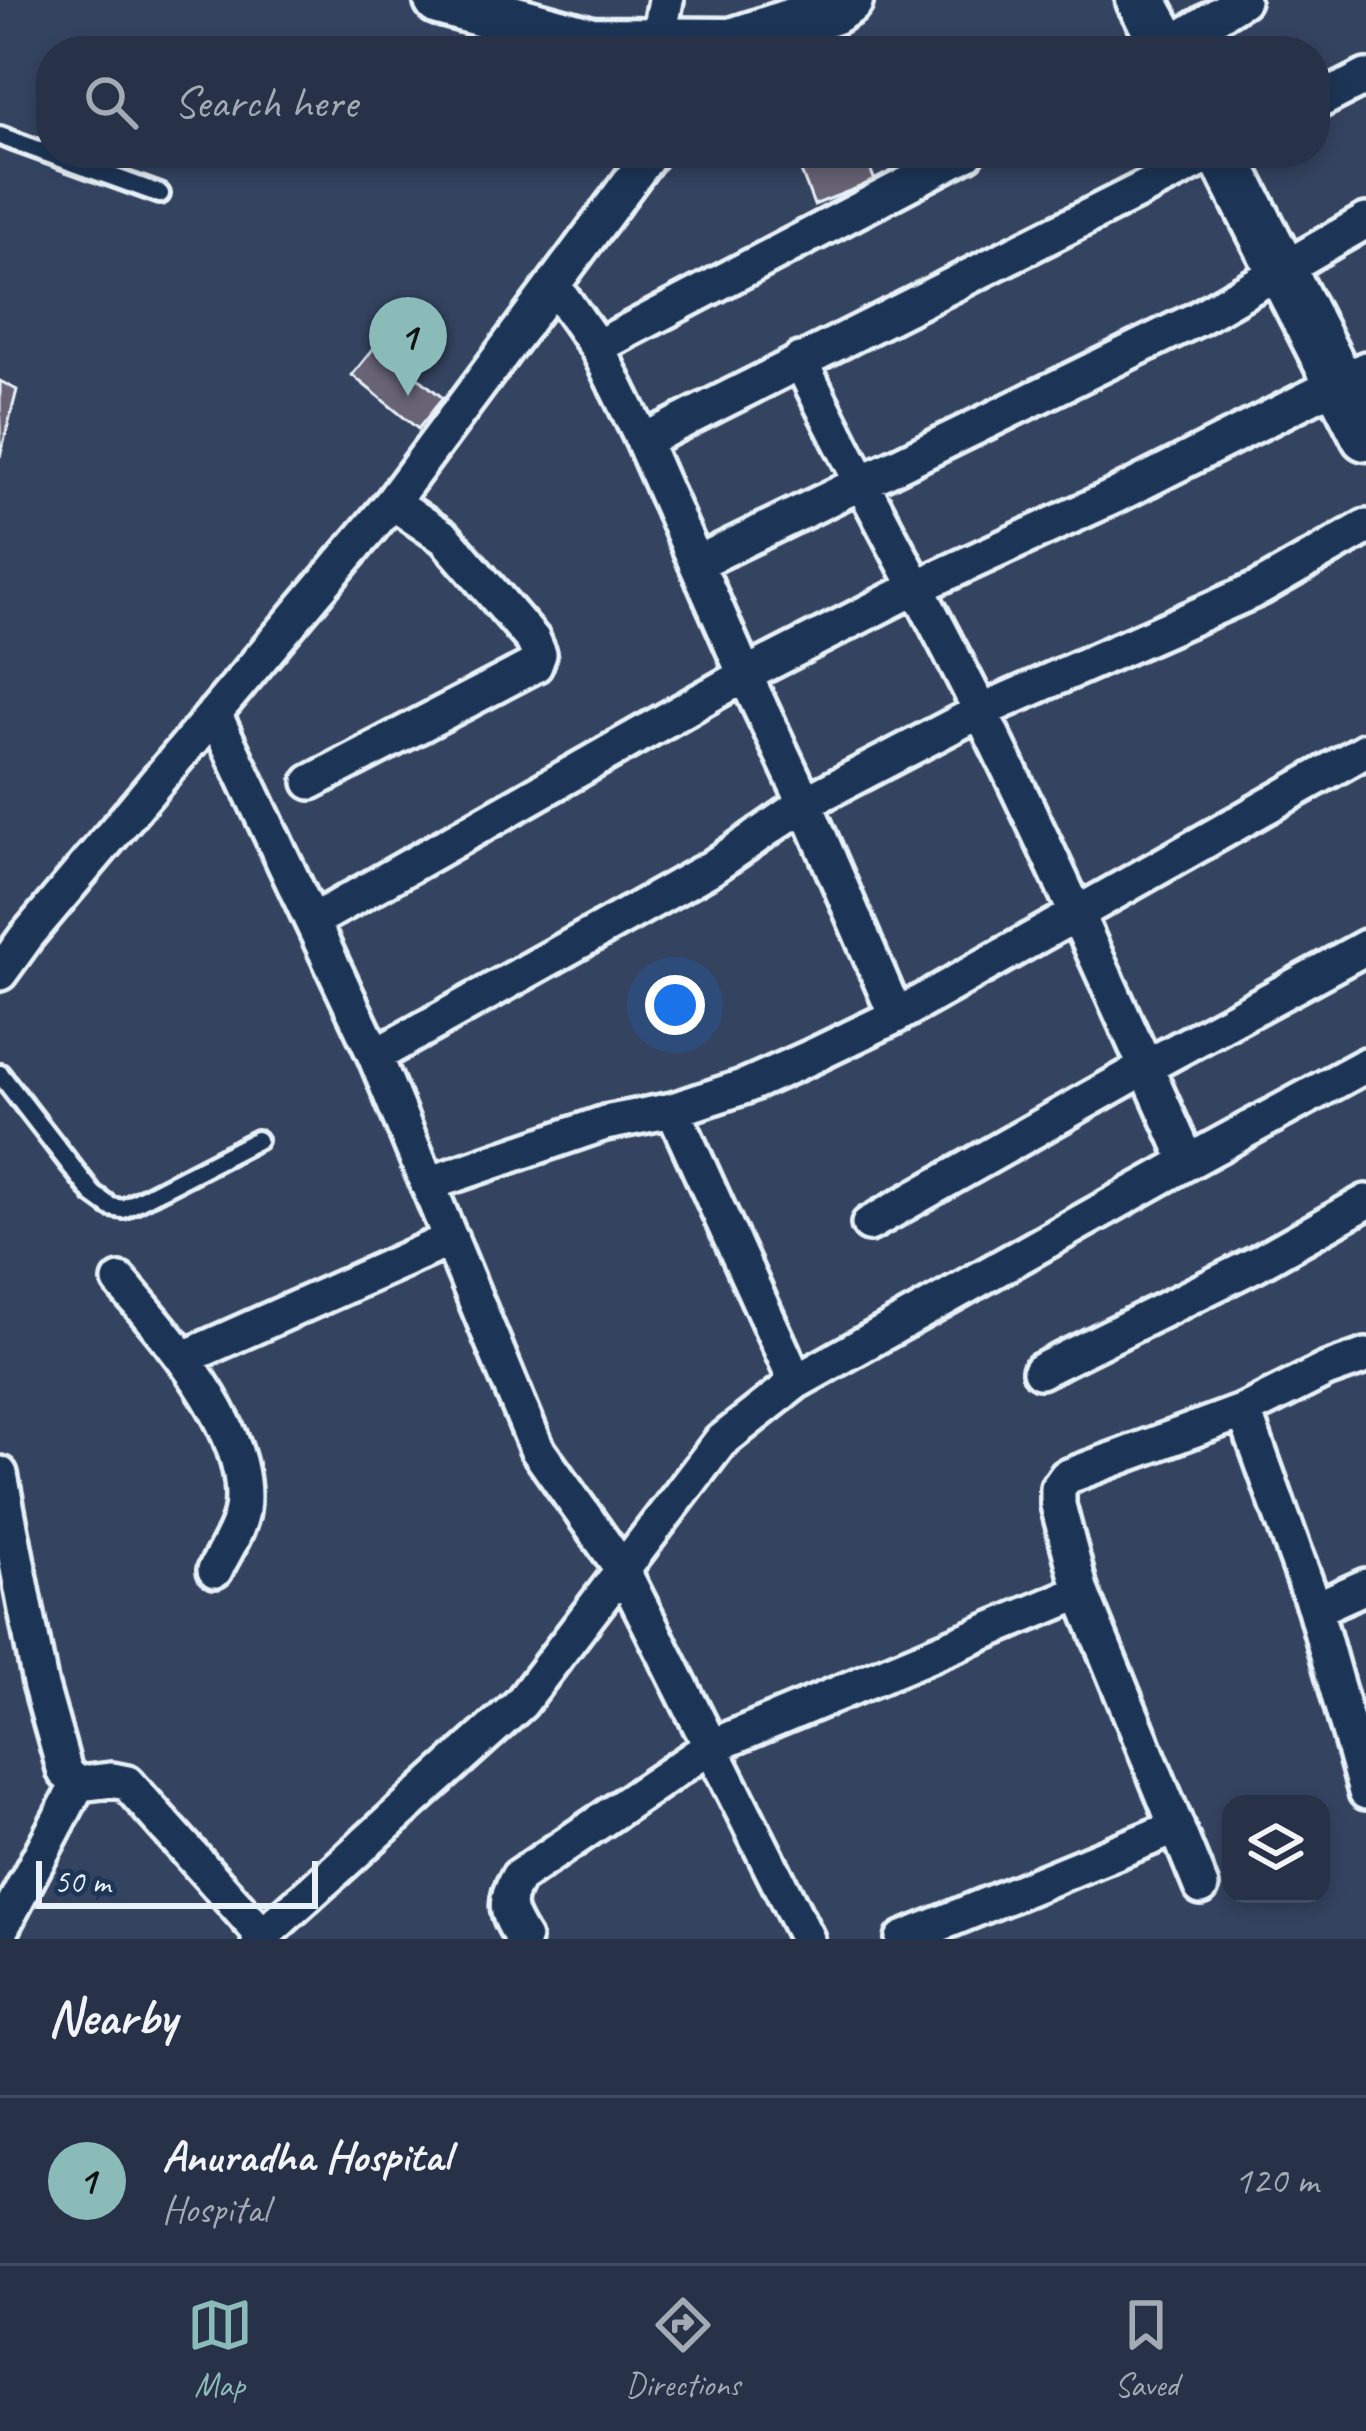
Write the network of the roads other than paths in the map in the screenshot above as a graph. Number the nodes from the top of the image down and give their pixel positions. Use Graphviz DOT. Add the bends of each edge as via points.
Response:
graph roads {
  1 [pos="439,0"];
  2 [pos="848,0"];
  3 [pos="1141,0"];
  4 [pos="1242,0"];
  5 [pos="662,21"];
  6 [pos="568,36"];
  7 [pos="611,36"];
  8 [pos="701,36"];
  9 [pos="760,36"];
  10 [pos="1158,36"];
  11 [pos="1187,36"];
  12 [pos="1366,77"];
  13 [pos="1330,95"];
  14 [pos="0,136"];
  15 [pos="36,149"];
  16 [pos="88,168"];
  17 [pos="640,168"];
  18 [pos="938,168"];
  19 [pos="1188,168"];
  20 [pos="1226,168"];
  21 [pos="160,194"];
  22 [pos="1366,220"];
  23 [pos="1281,268"];
  24 [pos="554,286"];
  25 [pos="597,347"];
  26 [pos="800,360"];
  27 [pos="1353,376"];
  28 [pos="1366,436"];
  29 [pos="643,440"];
  30 [pos="860,481"];
  31 [pos="392,502"];
  32 [pos="1366,527"];
  33 [pos="697,563"];
  34 [pos="915,588"];
  35 [pos="745,675"];
  36 [pos="981,712"];
  37 [pos="214,713"];
  38 [pos="1366,750"];
  39 [pos="310,782"];
  40 [pos="805,802"];
  41 [pos="1078,915"];
  42 [pos="313,921"];
  43 [pos="1366,947"];
  44 [pos="0,973"];
  45 [pos="896,1016"];
  46 [pos="375,1056"];
  47 [pos="1366,1065"];
  48 [pos="1146,1067"];
  49 [pos="0,1074"];
  50 [pos="673,1110"];
  51 [pos="257,1140"];
  52 [pos="1188,1162"];
  53 [pos="428,1184"];
  54 [pos="1366,1202"];
  55 [pos="869,1224"];
  56 [pos="451,1239"];
  57 [pos="120,1282"];
  58 [pos="1366,1356"];
  59 [pos="184,1358"];
  60 [pos="1040,1371"];
  61 [pos="796,1382"];
  62 [pos="1244,1411"];
  63 [pos="0,1474"];
  64 [pos="622,1569"];
  65 [pos="215,1570"];
  66 [pos="1366,1586"];
  67 [pos="1081,1592"];
  68 [pos="1316,1609"];
  69 [pos="710,1748"];
  70 [pos="77,1784"];
  71 [pos="1366,1792"];
  72 [pos="1177,1827"];
  73 [pos="1201,1887"];
  74 [pos="0,1930"];
  75 [pos="263,1937"];
  76 [pos="523,1939"];
  77 [pos="807,1939"];
  78 [pos="903,1939"];
  1 -- 6 [label="street"];
  2 -- 9 [label="street"];
  3 -- 10 [label="street"];
  4 -- 11 [label="street"];
  5 -- 7 [label="street"];
  5 -- 8 [label="street"];
  12 -- 13 [label="street"];
  14 -- 15 [label="lane"];
  16 -- 21 [label="lane"];
  17 -- 24 [label="street"];
  18 -- 25 [label="street"];
  19 -- 26 [label="street"];
  20 -- 23 [label="street"];
  22 -- 23 [label="street"];
  23 -- 27 [label="street"];
  23 -- 30 [label="street" via="1197,319"];
  24 -- 25 [label="street"];
  24 -- 31 [label="street"];
  25 -- 29 [label="street"];
  26 -- 29 [label="street"];
  26 -- 30 [label="street"];
  27 -- 28 [label="street"];
  27 -- 34 [label="street"];
  29 -- 33 [label="street"];
  30 -- 33 [label="street"];
  30 -- 34 [label="street"];
  31 -- 37 [label="street"];
  31 -- 39 [label="street" via="445,538 539,654 535,665"];
  32 -- 36 [label="street" via="1260,588"];
  33 -- 35 [label="street"];
  34 -- 35 [label="street"];
  34 -- 36 [label="street"];
  35 -- 40 [label="street"];
  35 -- 42 [label="street"];
  36 -- 40 [label="street"];
  36 -- 41 [label="street"];
  37 -- 42 [label="street"];
  37 -- 44 [label="street"];
  38 -- 41 [label="street"];
  40 -- 45 [label="street"];
  40 -- 46 [label="street" via="711,868"];
  41 -- 45 [label="street"];
  41 -- 48 [label="street"];
  42 -- 46 [label="street"];
  43 -- 48 [label="street"];
  45 -- 50 [label="street" via="746,1086"];
  46 -- 53 [label="street"];
  47 -- 52 [label="street"];
  48 -- 52 [label="street"];
  48 -- 55 [label="street"];
  49 -- 51 [label="lane" via="111,1207 123,1209"];
  50 -- 53 [label="street" via="605,1124"];
  50 -- 61 [label="street"];
  52 -- 61 [label="street"];
  53 -- 56 [label="street"];
  54 -- 60 [label="street"];
  56 -- 59 [label="street"];
  56 -- 64 [label="street" via="537,1449"];
  57 -- 59 [label="street"];
  58 -- 62 [label="street"];
  59 -- 65 [label="street" via="241,1466 241,1516"];
  61 -- 64 [label="street" via="720,1442"];
  62 -- 67 [label="street" via="1066,1477 1058,1505"];
  62 -- 68 [label="street"];
  63 -- 70 [label="street" via="40,1683 65,1772"];
  64 -- 69 [label="street"];
  64 -- 75 [label="street" via="521,1702"];
  66 -- 68 [label="street"];
  67 -- 69 [label="street"];
  67 -- 72 [label="street"];
  68 -- 71 [label="street"];
  69 -- 76 [label="street" via="518,1877 507,1894"];
  69 -- 77 [label="street"];
  70 -- 74 [label="street"];
  70 -- 75 [label="street" via="127,1783"];
  72 -- 73 [label="street"];
  72 -- 78 [label="street"];
}
